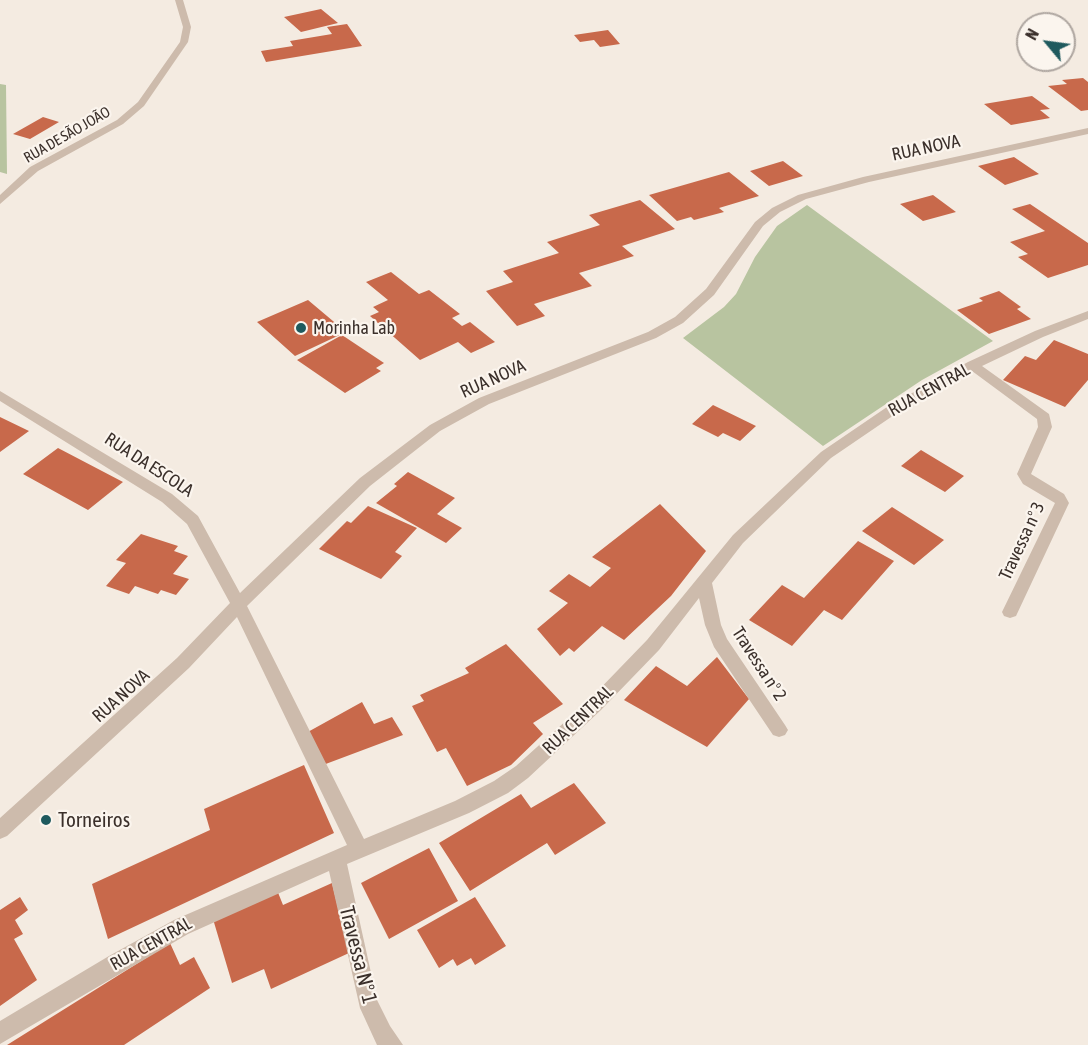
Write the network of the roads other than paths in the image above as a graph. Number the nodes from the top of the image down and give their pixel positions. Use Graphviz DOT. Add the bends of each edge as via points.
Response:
graph roads {
  1 [pos="179,0"];
  2 [pos="1088,131"];
  3 [pos="0,201"];
  4 [pos="1088,315"];
  5 [pos="973,365"];
  6 [pos="0,395"];
  7 [pos="704,582"];
  8 [pos="239,605"];
  9 [pos="1010,612"];
  10 [pos="779,730"];
  11 [pos="0,830"];
  12 [pos="360,851"];
  13 [pos="336,860"];
  14 [pos="0,1033"];
  15 [pos="392,1045"];
  1 -- 3 [label="street, RUA DE SÃO JOÃO" via="187,27 184,42 141,104 120,122 34,169"];
  2 -- 8 [label="street, RUA NOVA" via="836,186 783,206 764,219 710,292 688,314 652,335 484,401 435,428 365,482"];
  4 -- 5 [label="street, RUA CENTRAL"];
  5 -- 7 [label="street, RUA CENTRAL" via="892,410 826,455 761,515"];
  5 -- 9 [label="street, Travessa nº 3" via="1044,417 1045,427 1025,477 1062,503"];
  6 -- 8 [label="street, RUA DA ESCOLA" via="187,512"];
  7 -- 10 [label="street, Travessa nº 2" via="720,642"];
  7 -- 12 [label="street, RUA CENTRAL" via="653,645 522,772 462,807"];
  8 -- 11 [label="street, RUA NOVA" via="183,663"];
  8 -- 12 [label="street, RUA DA ESCOLA"];
  12 -- 13 [label="street, RUA CENTRAL"];
  13 -- 14 [label="street, RUA CENTRAL" via="181,927"];
  13 -- 15 [label="street, Travessa Nº 1" via="367,1001 382,1034"];
}
